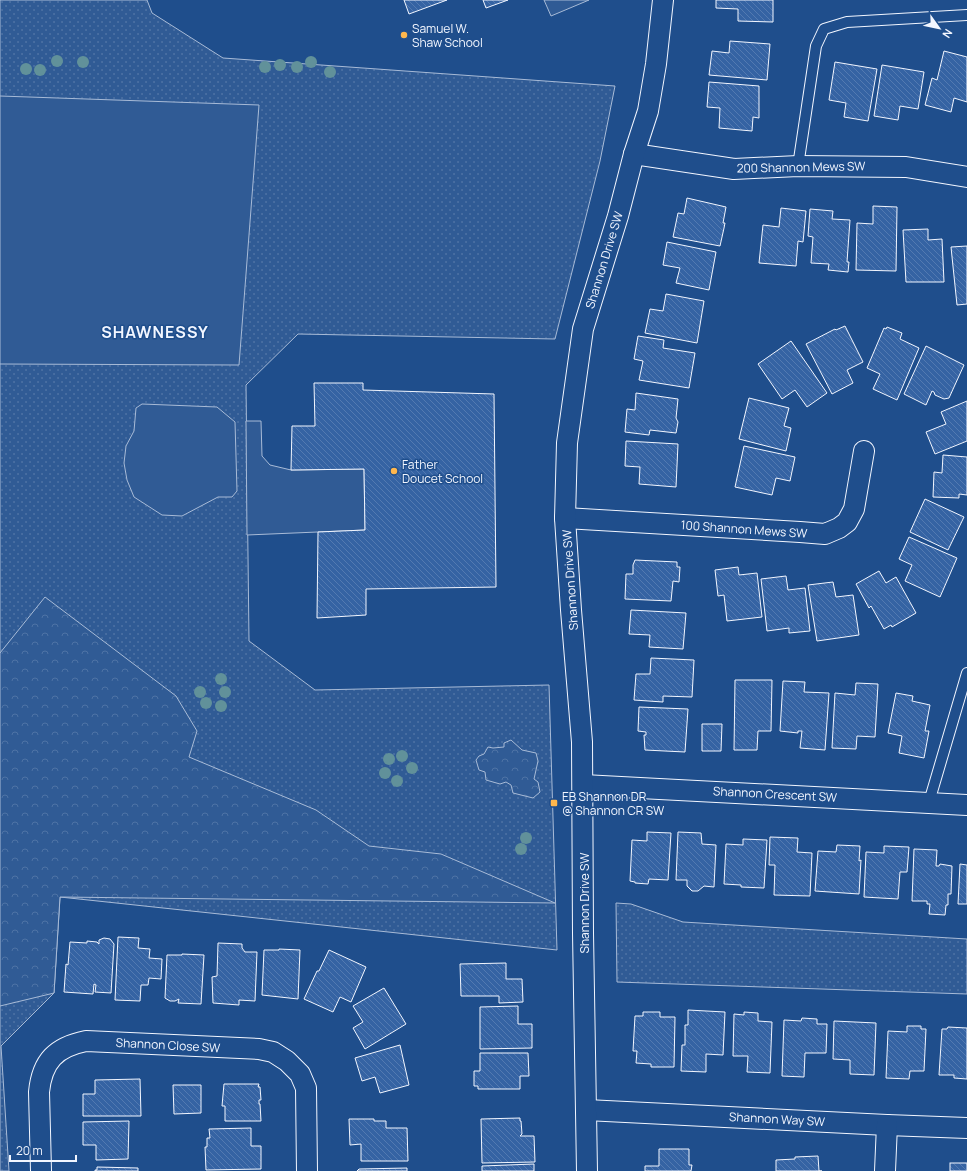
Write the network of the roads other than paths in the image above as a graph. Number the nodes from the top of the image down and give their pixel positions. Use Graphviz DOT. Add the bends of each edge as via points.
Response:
graph roads {
  1 [pos="663,0"];
  2 [pos="967,15"];
  3 [pos="634,154"];
  4 [pos="798,166"];
  5 [pos="967,177"];
  6 [pos="864,451"];
  7 [pos="565,518"];
  8 [pos="967,673"];
  9 [pos="583,785"];
  10 [pos="929,802"];
  11 [pos="967,805"];
  12 [pos="586,1110"];
  13 [pos="887,1125"];
  14 [pos="967,1128"];
  15 [pos="41,1171"];
  16 [pos="307,1171"];
  17 [pos="587,1171"];
  18 [pos="885,1171"];
  1 -- 3 [label="street, Shannon Drive SW" via="649,103"];
  2 -- 4 [label="lane" via="847,22 824,29 816,46"];
  3 -- 4 [label="street, 200 Shannon Mews SW" via="734,169"];
  3 -- 7 [label="street, Shannon Drive SW" via="583,329 567,443"];
  4 -- 5 [label="street, 200 Shannon Mews SW" via="906,166"];
  6 -- 7 [label="street, 100 Shannon Mews SW" via="854,509 847,522 824,534"];
  7 -- 9 [label="street, Shannon Drive SW"];
  8 -- 10 [label="lane"];
  9 -- 10 [label="street, Shannon Crescent SW"];
  9 -- 12 [label="street, Shannon Drive SW"];
  10 -- 11 [label="street, Shannon Crescent SW"];
  12 -- 13 [label="street, Shannon Way SW"];
  12 -- 17 [label="street, Shannon Drive SW"];
  13 -- 14 [label="street, Shannon Way SW"];
  13 -- 18 [label="street"];
  15 -- 16 [label="street, Shannon Close SW" via="39,1092 44,1067 50,1058 66,1046 86,1041 259,1049 280,1056 300,1074 306,1088"];
}
